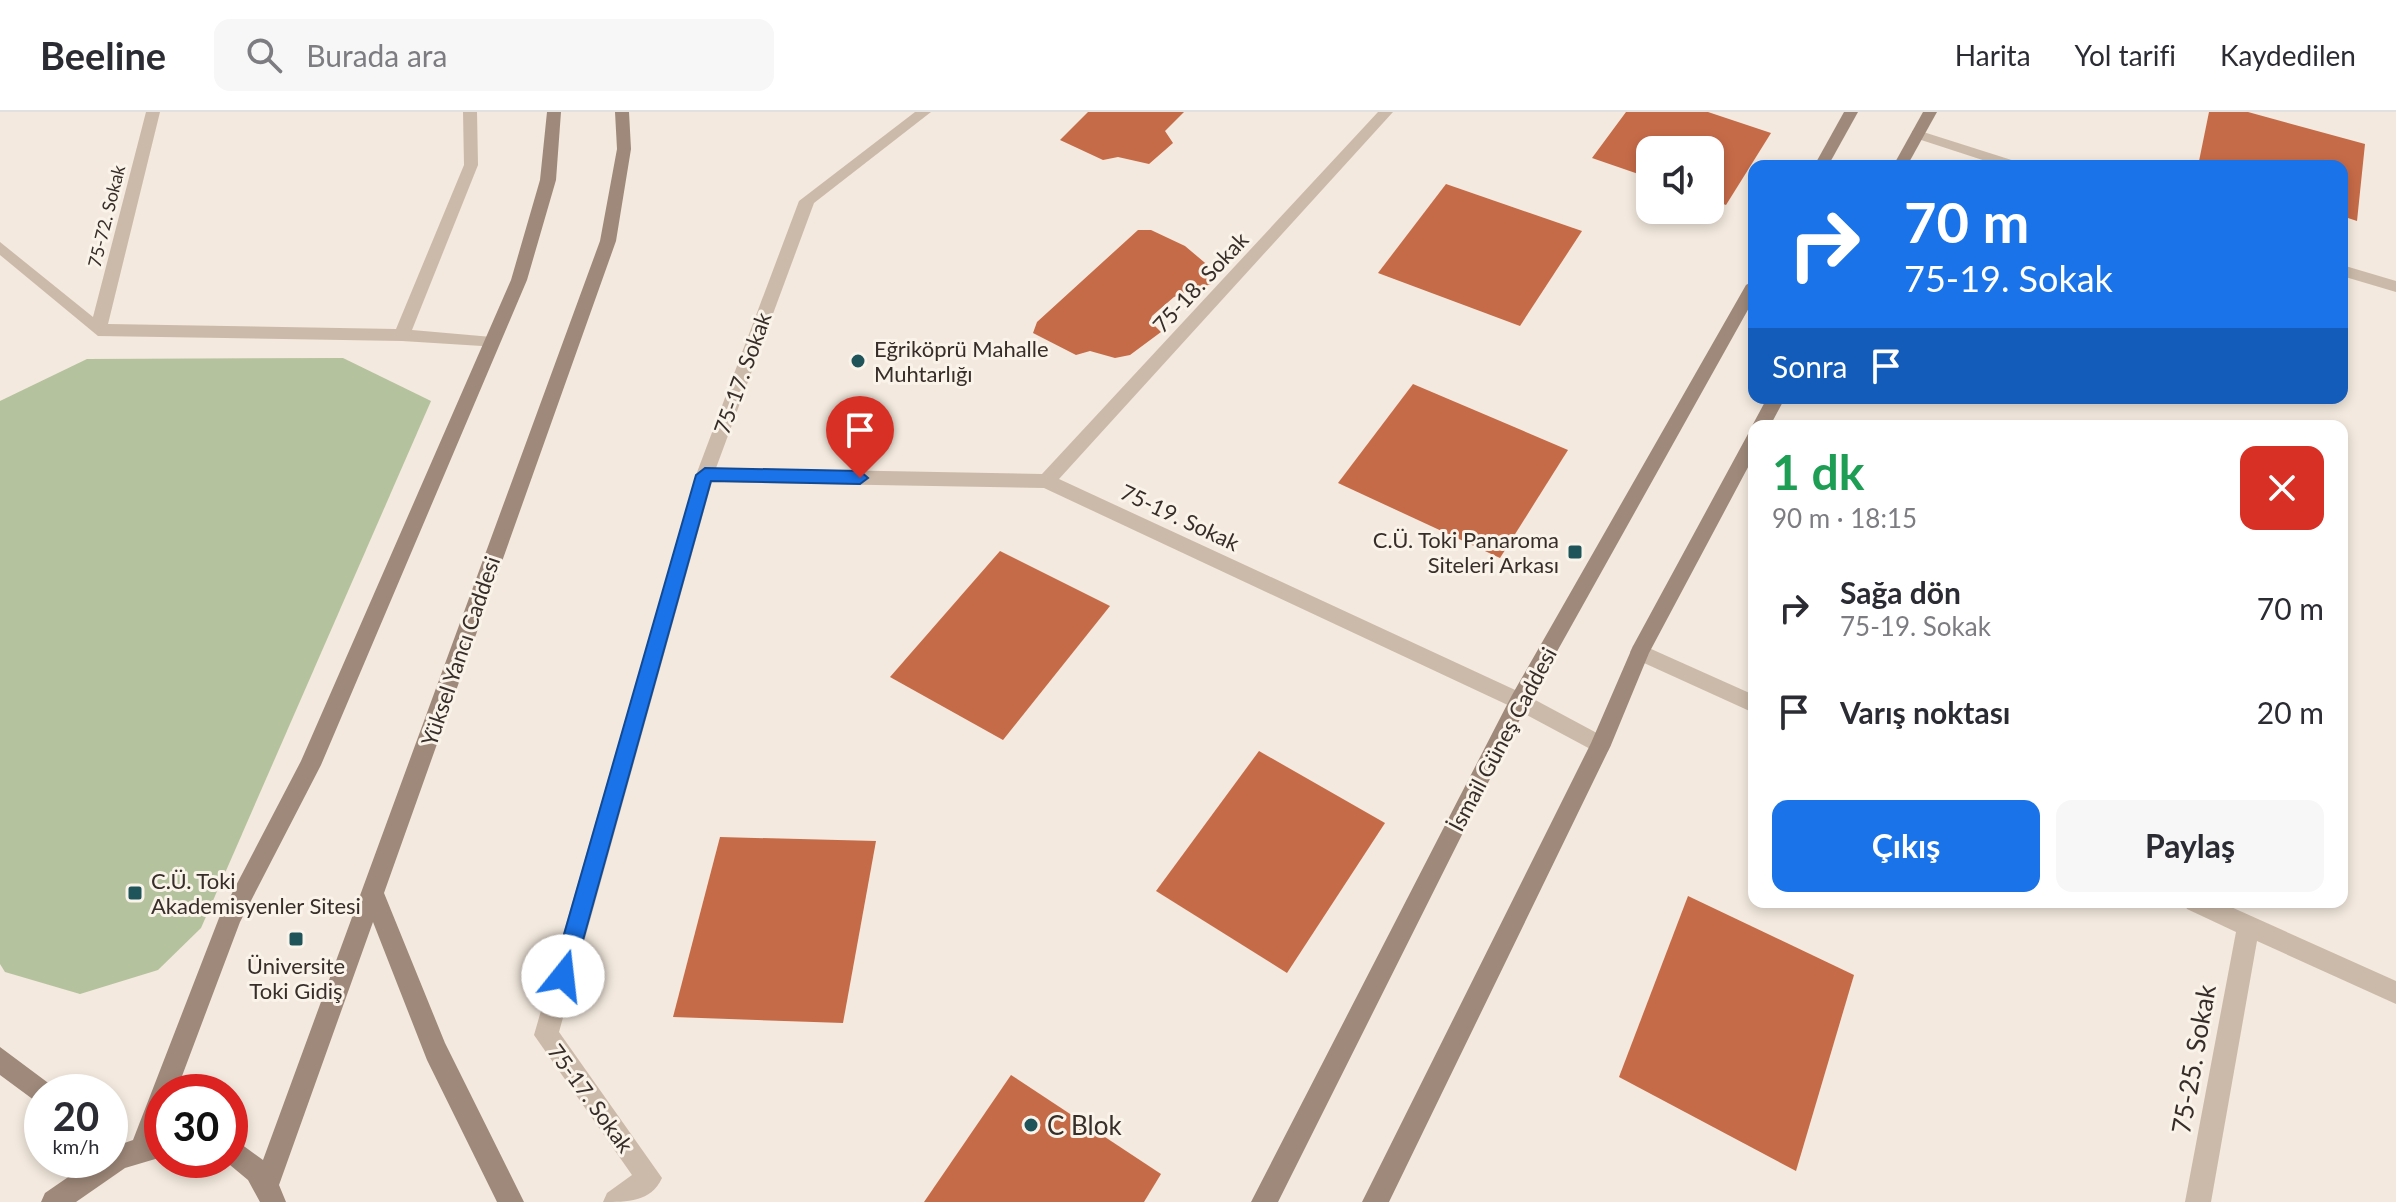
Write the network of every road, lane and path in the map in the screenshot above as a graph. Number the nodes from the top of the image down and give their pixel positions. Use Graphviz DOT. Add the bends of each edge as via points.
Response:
graph roads {
  1 [pos="153,112"];
  2 [pos="470,112"];
  3 [pos="554,112"];
  4 [pos="622,112"];
  5 [pos="924,112"];
  6 [pos="1386,112"];
  7 [pos="1851,112"];
  8 [pos="1930,112"];
  9 [pos="1917,134"];
  10 [pos="1824,160"];
  11 [pos="1903,160"];
  12 [pos="1997,160"];
  13 [pos="0,247"];
  14 [pos="2348,272"];
  15 [pos="2396,287"];
  16 [pos="1748,296"];
  17 [pos="98,330"];
  18 [pos="402,335"];
  19 [pos="492,343"];
  20 [pos="1748,450"];
  21 [pos="705,475"];
  22 [pos="1046,481"];
  23 [pos="1640,652"];
  24 [pos="1519,701"];
  25 [pos="1748,701"];
  26 [pos="1601,745"];
  27 [pos="373,894"];
  28 [pos="2208,908"];
  29 [pos="2248,926"];
  30 [pos="2396,993"];
  31 [pos="0,1059"];
  32 [pos="171,1074"];
  33 [pos="24,1079"];
  34 [pos="248,1160"];
  35 [pos="79,1178"];
  36 [pos="270,1193"];
  37 [pos="54,1202"];
  38 [pos="511,1202"];
  39 [pos="616,1202"];
  40 [pos="1264,1202"];
  41 [pos="1375,1202"];
  42 [pos="2198,1202"];
  1 -- 17 [label="street, 75-72. Sokak"];
  2 -- 18 [label="street" via="471,165"];
  3 -- 19 [label="street" via="548,180 519,280"];
  4 -- 27 [label="street, Yüksel Yancı Caddesi" via="624,149 608,241"];
  5 -- 21 [label="street, 75-17. Sokak" via="807,201"];
  6 -- 22 [label="street, 75-18. Sokak"];
  7 -- 10 [label="street"];
  8 -- 9 [label="street"];
  9 -- 11 [label="street"];
  9 -- 12 [label="street"];
  13 -- 17 [label="street"];
  14 -- 15 [label="street"];
  16 -- 24 [label="street, İsmail Güneş Caddesi"];
  17 -- 18 [label="street"];
  18 -- 19 [label="street"];
  19 -- 32 [label="street" via="310,765 230,918"];
  20 -- 23 [label="street"];
  21 -- 22 [label="street, 75-19. Sokak"];
  21 -- 39 [label="street, 75-17. Sokak" via="546,1035 649,1178"];
  22 -- 24 [label="street, 75-19. Sokak"];
  23 -- 25 [label="street"];
  23 -- 26 [label="street"];
  24 -- 26 [label="street, 75-19. Sokak"];
  24 -- 40 [label="street, İsmail Güneş Caddesi"];
  26 -- 41 [label="street"];
  27 -- 36 [label="street, Yüksel Yancı Caddesi"];
  27 -- 38 [label="street" via="436,1051"];
  28 -- 29 [label="street"];
  29 -- 30 [label="street"];
  29 -- 42 [label="street, 75-25. Sokak"];
  31 -- 33 [label="street"];
  34 -- 36 [label="street"];
  35 -- 37 [label="street"];
}
